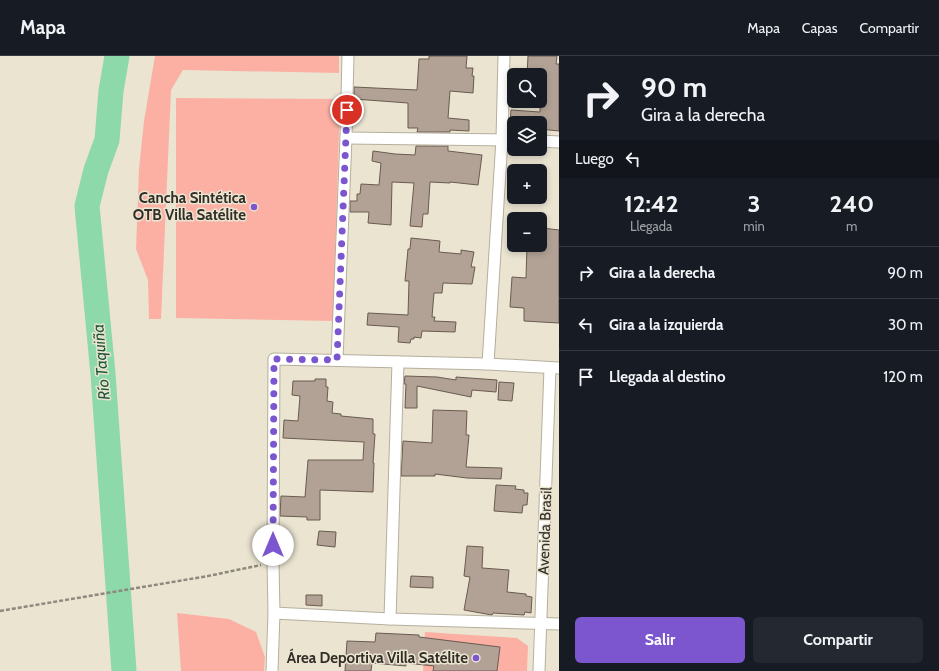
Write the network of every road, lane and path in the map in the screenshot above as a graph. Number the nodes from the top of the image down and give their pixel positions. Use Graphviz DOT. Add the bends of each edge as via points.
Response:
graph roads {
  1 [pos="348,56"];
  2 [pos="504,56"];
  3 [pos="346,138"];
  4 [pos="502,139"];
  5 [pos="507,139"];
  6 [pos="547,141"];
  7 [pos="559,142"];
  8 [pos="337,360"];
  9 [pos="398,362"];
  10 [pos="488,364"];
  11 [pos="555,368"];
  12 [pos="273,561"];
  13 [pos="0,611"];
  14 [pos="274,613"];
  15 [pos="390,619"];
  16 [pos="541,624"];
  17 [pos="559,624"];
  18 [pos="272,671"];
  19 [pos="539,671"];
  1 -- 3 [label="street"];
  2 -- 4 [label="street"];
  3 -- 4 [label="street"];
  3 -- 8 [label="street"];
  4 -- 5 [label="street"];
  4 -- 10 [label="street"];
  6 -- 7 [label="street"];
  8 -- 9 [label="street"];
  8 -- 12 [label="street" via="274,359"];
  9 -- 10 [label="street"];
  9 -- 15 [label="street"];
  10 -- 11 [label="street"];
  11 -- 16 [label="street, Avenida Brasil"];
  12 -- 13 [label="path" via="208,576"];
  12 -- 14 [label="street"];
  14 -- 15 [label="street"];
  14 -- 18 [label="street"];
  15 -- 16 [label="street"];
  16 -- 17 [label="street"];
  16 -- 19 [label="street, Avenida Brasil"];
}
